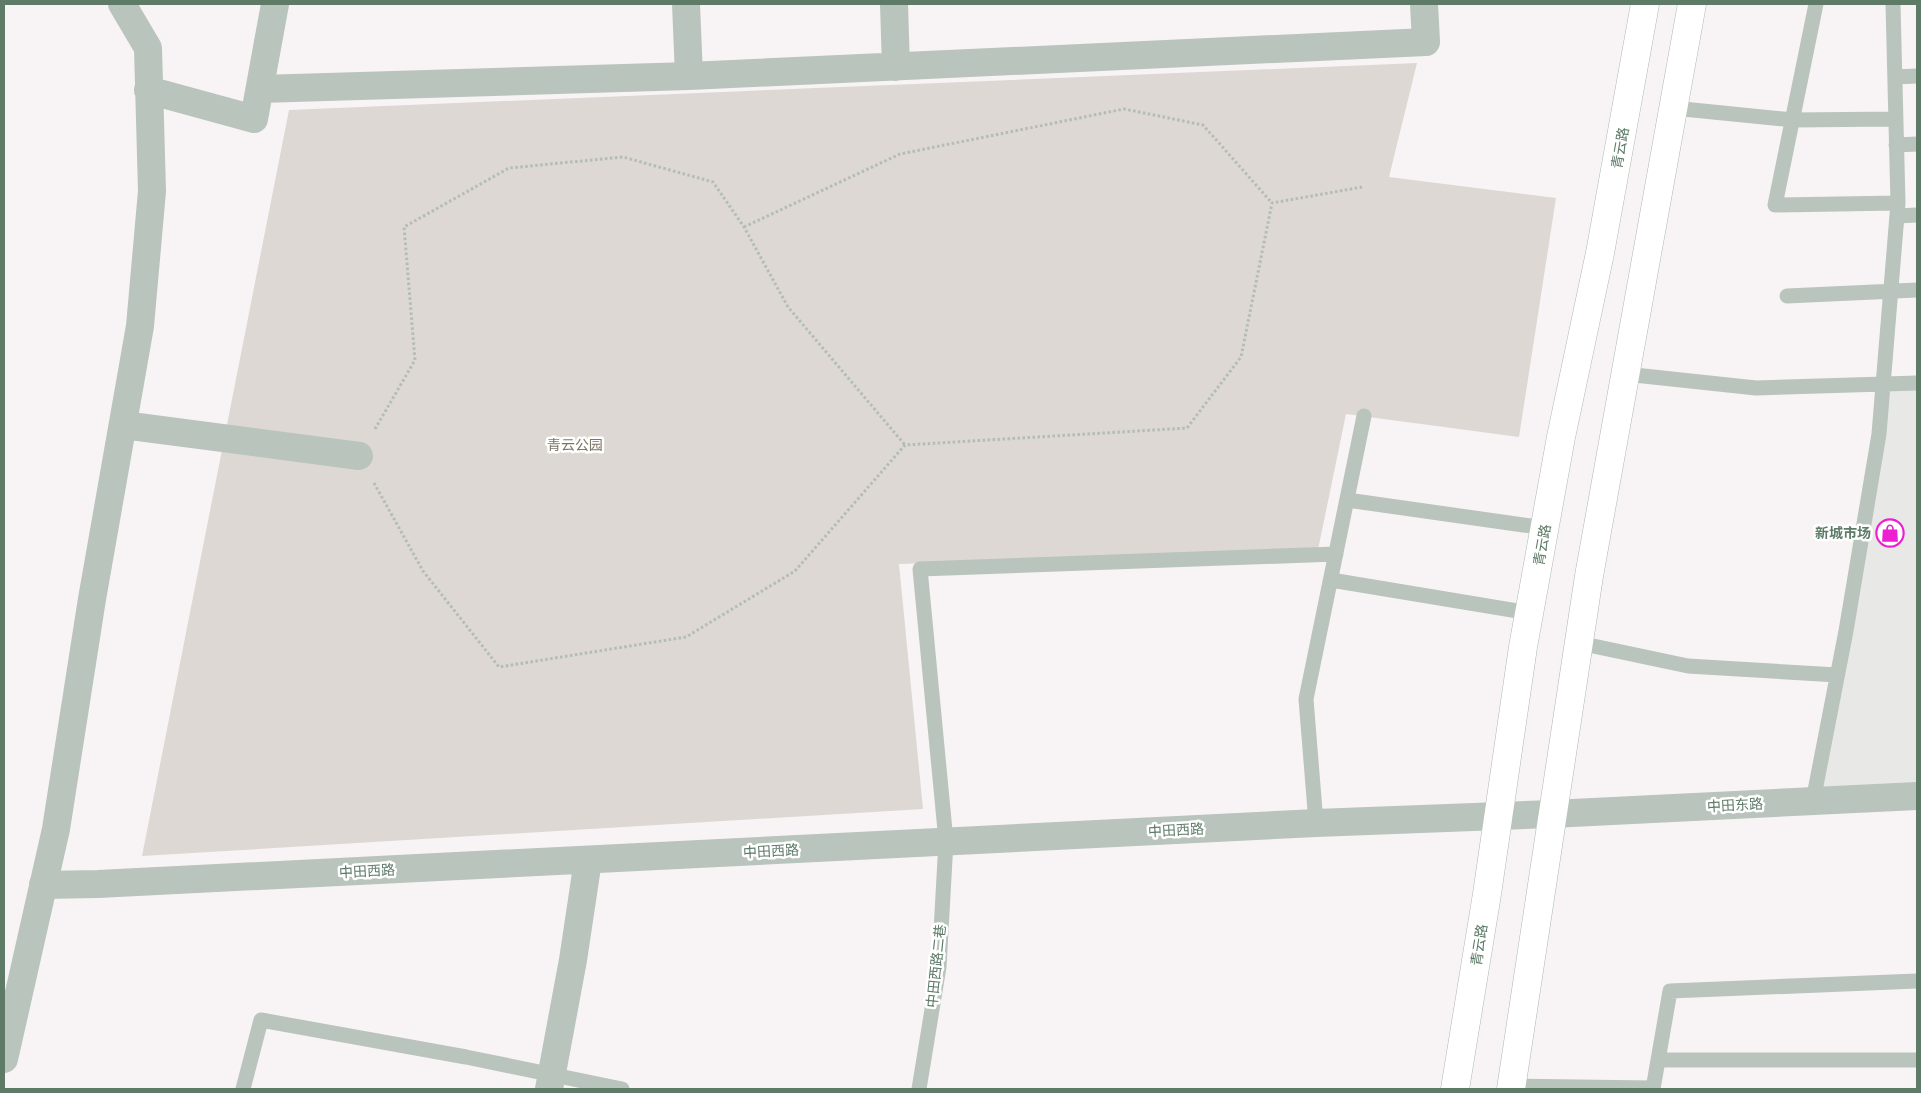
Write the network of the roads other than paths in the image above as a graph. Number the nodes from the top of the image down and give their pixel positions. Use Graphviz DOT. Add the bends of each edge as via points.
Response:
graph roads {
  1 [pos="122,4"];
  2 [pos="275,4"];
  3 [pos="686,4"];
  4 [pos="894,4"];
  5 [pos="1424,4"];
  6 [pos="1645,4"];
  7 [pos="1692,4"];
  8 [pos="1816,4"];
  9 [pos="1893,4"];
  10 [pos="896,67"];
  11 [pos="689,76"];
  12 [pos="1917,76"];
  13 [pos="1895,77"];
  14 [pos="260,89"];
  15 [pos="148,90"];
  16 [pos="1673,108"];
  17 [pos="1895,119"];
  18 [pos="1793,120"];
  19 [pos="1917,144"];
  20 [pos="1896,145"];
  21 [pos="1897,210"];
  22 [pos="1917,215"];
  23 [pos="1917,290"];
  24 [pos="1891,291"];
  25 [pos="1787,296"];
  26 [pos="1626,374"];
  27 [pos="1917,383"];
  28 [pos="1883,384"];
  29 [pos="1364,416"];
  30 [pos="123,425"];
  31 [pos="360,456"];
  32 [pos="1347,500"];
  33 [pos="1545,528"];
  34 [pos="1336,554"];
  35 [pos="1331,580"];
  36 [pos="1530,612"];
  37 [pos="1579,643"];
  38 [pos="1837,675"];
  39 [pos="1917,796"];
  40 [pos="1813,801"];
  41 [pos="1552,814"];
  42 [pos="1499,816"];
  43 [pos="1316,823"];
  44 [pos="946,841"];
  45 [pos="588,860"];
  46 [pos="44,885"];
  47 [pos="1917,981"];
  48 [pos="4,1059"];
  49 [pos="1658,1060"];
  50 [pos="1917,1060"];
  51 [pos="550,1082"];
  52 [pos="1511,1088"];
  53 [pos="243,1089"];
  54 [pos="622,1089"];
  55 [pos="919,1089"];
  56 [pos="1455,1089"];
  57 [pos="1653,1089"];
  1 -- 15 [label="street" via="148,48"];
  2 -- 14 [label="street"];
  3 -- 11 [label="street"];
  4 -- 10 [label="street"];
  5 -- 10 [label="street" via="1426,42"];
  6 -- 33 [label="main road, 青云路"];
  7 -- 16 [label="main road"];
  8 -- 18 [label="lane"];
  9 -- 13 [label="lane"];
  10 -- 11 [label="street"];
  11 -- 14 [label="street"];
  12 -- 13 [label="lane"];
  13 -- 17 [label="lane"];
  14 -- 15 [label="street" via="254,119"];
  15 -- 30 [label="street" via="152,191 140,326"];
  16 -- 18 [label="lane"];
  16 -- 26 [label="main road"];
  17 -- 18 [label="lane"];
  17 -- 20 [label="lane"];
  18 -- 21 [label="lane" via="1774,205"];
  19 -- 20 [label="lane"];
  20 -- 21 [label="lane"];
  21 -- 22 [label="lane"];
  21 -- 24 [label="lane"];
  23 -- 24 [label="lane"];
  24 -- 25 [label="lane"];
  24 -- 28 [label="lane"];
  26 -- 28 [label="lane" via="1756,388"];
  26 -- 37 [label="main road"];
  27 -- 28 [label="lane"];
  28 -- 38 [label="lane" via="1879,434"];
  29 -- 32 [label="lane"];
  30 -- 31 [label="street"];
  30 -- 46 [label="street"];
  32 -- 33 [label="lane"];
  32 -- 34 [label="lane"];
  33 -- 36 [label="main road, 青云路"];
  34 -- 35 [label="lane"];
  34 -- 44 [label="lane, 中田西路二巷" via="920,568"];
  35 -- 36 [label="lane"];
  35 -- 43 [label="lane" via="1306,699"];
  36 -- 42 [label="main road, 青云路"];
  37 -- 38 [label="lane" via="1688,666"];
  37 -- 41 [label="main road"];
  38 -- 40 [label="lane"];
  39 -- 40 [label="street, 中田东路"];
  40 -- 41 [label="street, 中田东路"];
  41 -- 42 [label="street, 中田东路"];
  41 -- 52 [label="main road"];
  42 -- 43 [label="street, 中田西路"];
  42 -- 56 [label="main road, 青云路"];
  43 -- 44 [label="street, 中田西路"];
  44 -- 45 [label="street, 中田西路"];
  44 -- 55 [label="lane, 中田西路二巷" via="939,967"];
  45 -- 46 [label="street, 中田西路"];
  45 -- 51 [label="street"];
  46 -- 48 [label="street"];
  47 -- 49 [label="lane" via="1670,990"];
  49 -- 50 [label="lane"];
  49 -- 57 [label="lane"];
  51 -- 53 [label="lane" via="466,1056 261,1020"];
  51 -- 54 [label="lane"];
  52 -- 57 [label="lane"];
}
